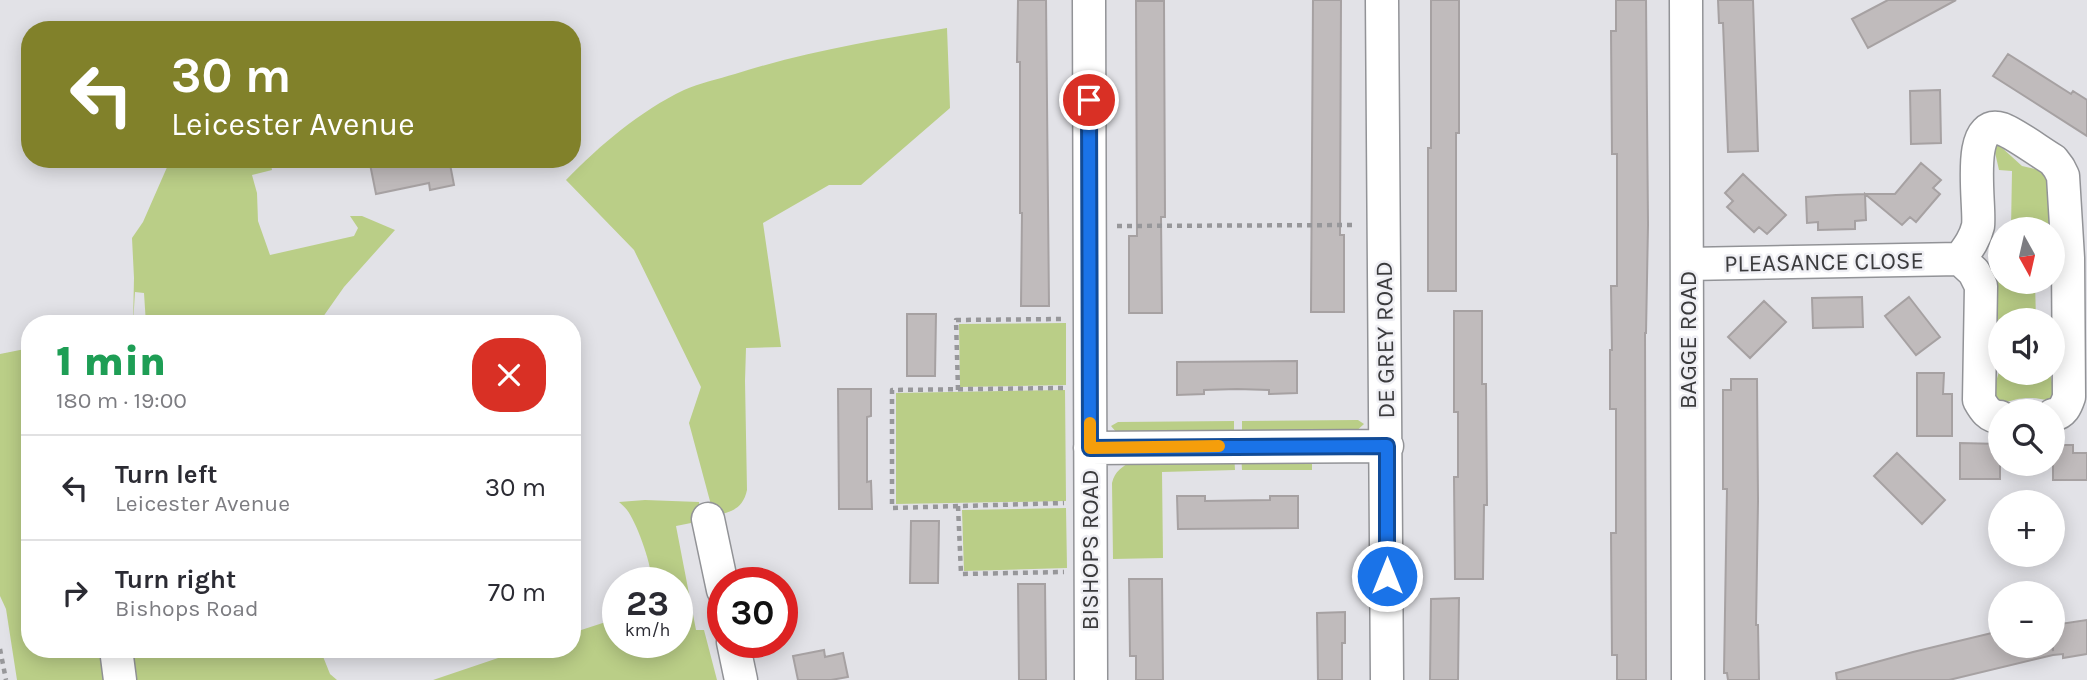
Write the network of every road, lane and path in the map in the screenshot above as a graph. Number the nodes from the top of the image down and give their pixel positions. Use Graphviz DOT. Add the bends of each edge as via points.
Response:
graph roads {
  1 [pos="1089,0"];
  2 [pos="1382,0"];
  3 [pos="1686,0"];
  4 [pos="1383,225"];
  5 [pos="1088,226"];
  6 [pos="1960,259"];
  7 [pos="1688,264"];
  8 [pos="1089,319"];
  9 [pos="1089,388"];
  10 [pos="958,390"];
  11 [pos="2065,408"];
  12 [pos="1988,413"];
  13 [pos="1387,446"];
  14 [pos="1090,448"];
  15 [pos="1089,503"];
  16 [pos="958,506"];
  17 [pos="708,519"];
  18 [pos="718,567"];
  19 [pos="1090,572"];
  20 [pos="0,649"];
  21 [pos="117,658"];
  22 [pos="736,658"];
  23 [pos="6,680"];
  24 [pos="121,680"];
  25 [pos="741,680"];
  26 [pos="1091,680"];
  27 [pos="1387,680"];
  28 [pos="1688,680"];
  1 -- 5 [label="street, BISHOPS ROAD"];
  2 -- 4 [label="street, DE GREY ROAD"];
  3 -- 7 [label="street, BAGGE ROAD"];
  4 -- 5 [label="path"];
  4 -- 13 [label="street, DE GREY ROAD"];
  5 -- 8 [label="street, BISHOPS ROAD"];
  6 -- 7 [label="street, PLEASANCE CLOSE"];
  6 -- 11 [label="street, PLEASANCE CLOSE" via="1973,242 1978,224 1978,147 1983,134 2001,128 2053,160 2063,176 2069,397"];
  6 -- 12 [label="street, PLEASANCE CLOSE" via="1981,286 1979,400"];
  7 -- 28 [label="street, BAGGE ROAD"];
  8 -- 9 [label="street, BISHOPS ROAD"];
  8 -- 10 [label="path" via="956,320"];
  9 -- 10 [label="path"];
  9 -- 14 [label="street, BISHOPS ROAD"];
  10 -- 16 [label="path" via="892,390 892,508"];
  13 -- 14 [label="street"];
  13 -- 27 [label="street, DE GREY ROAD"];
  14 -- 15 [label="street, BISHOPS ROAD"];
  15 -- 16 [label="path"];
  15 -- 19 [label="street, BISHOPS ROAD"];
  16 -- 19 [label="path" via="961,573"];
  17 -- 18 [label="street"];
  19 -- 26 [label="street, BISHOPS ROAD"];
  20 -- 23 [label="path"];
  21 -- 24 [label="street"];
  22 -- 25 [label="street"];
}
